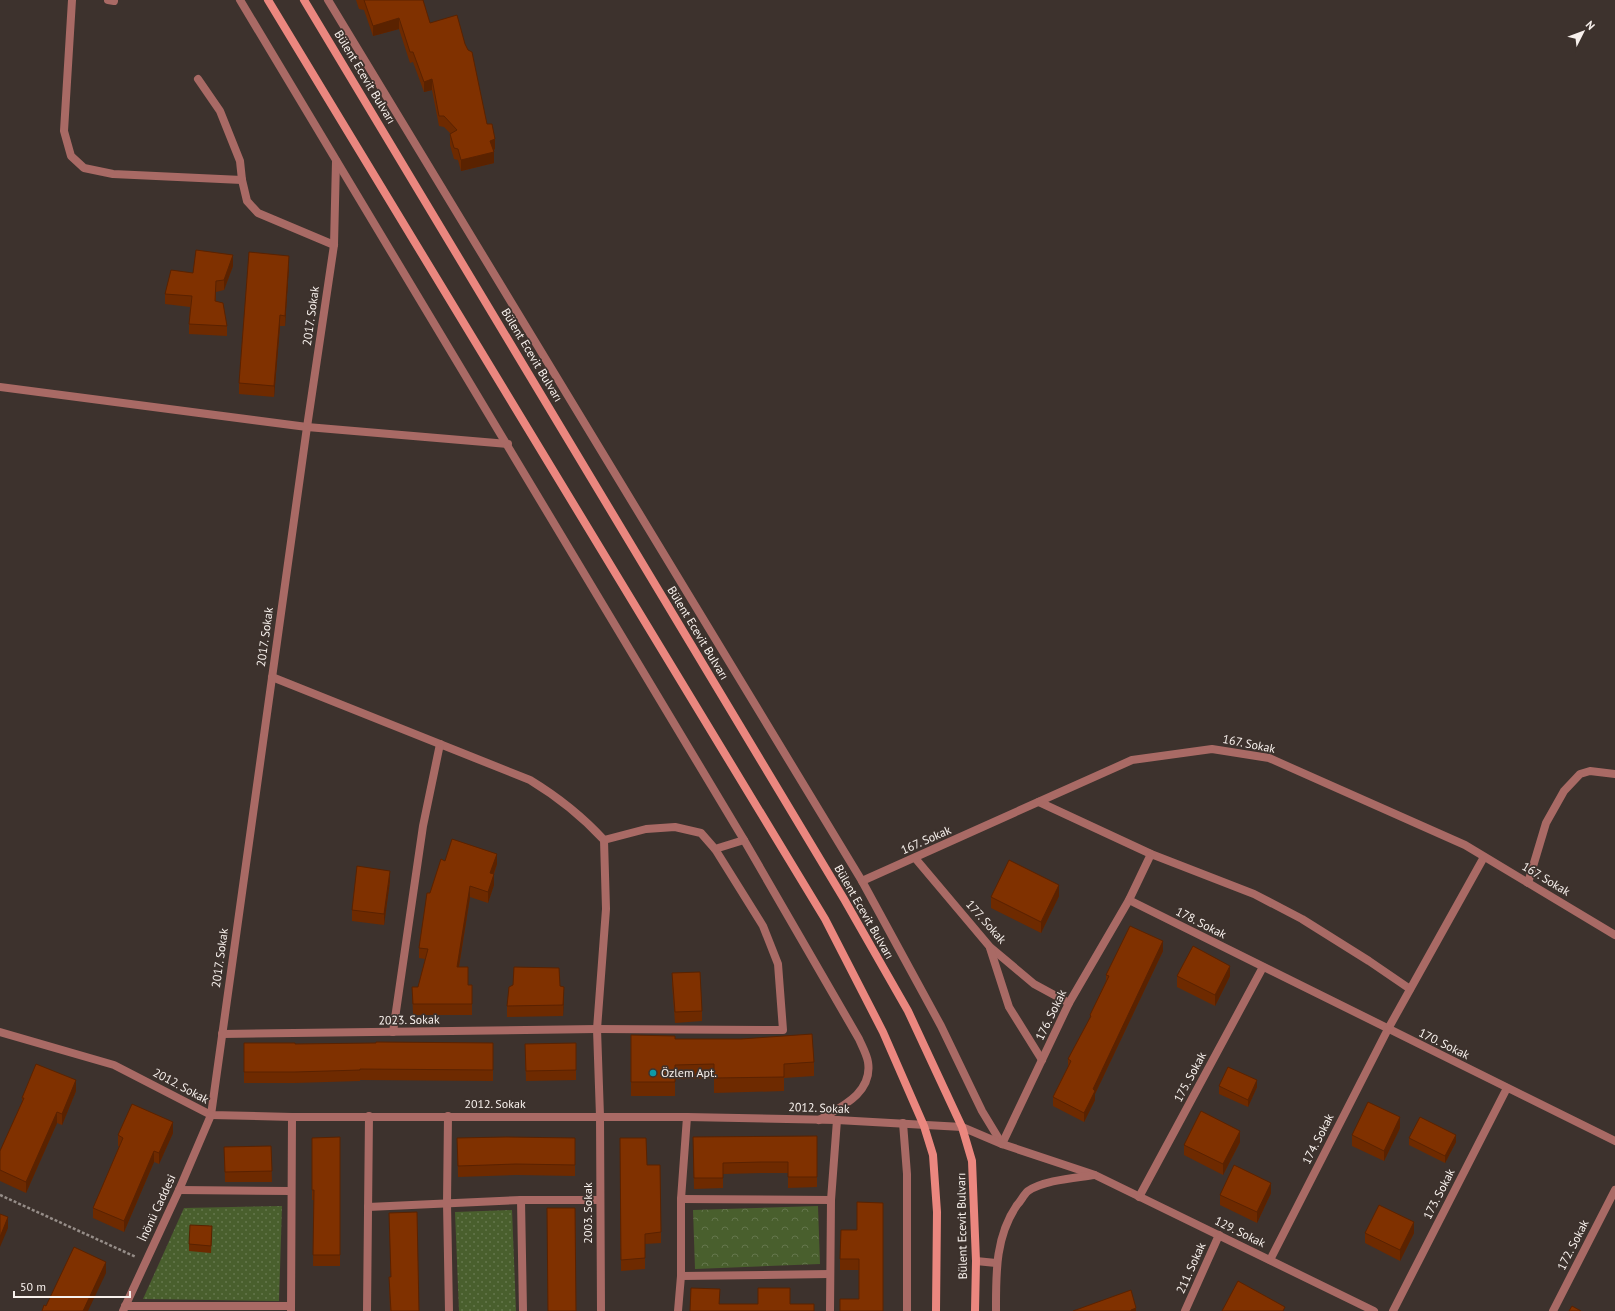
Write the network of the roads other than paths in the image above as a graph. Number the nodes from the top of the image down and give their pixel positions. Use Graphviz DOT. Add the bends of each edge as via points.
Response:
graph roads {
  1 [pos="72,0"];
  2 [pos="240,0"];
  3 [pos="268,0"];
  4 [pos="304,0"];
  5 [pos="328,0"];
  6 [pos="198,79"];
  7 [pos="336,161"];
  8 [pos="242,180"];
  9 [pos="334,245"];
  10 [pos="0,387"];
  11 [pos="307,427"];
  12 [pos="508,444"];
  13 [pos="272,678"];
  14 [pos="440,744"];
  15 [pos="1615,774"];
  16 [pos="1039,802"];
  17 [pos="604,840"];
  18 [pos="744,840"];
  19 [pos="715,849"];
  20 [pos="1151,854"];
  21 [pos="1484,857"];
  22 [pos="915,858"];
  23 [pos="862,881"];
  24 [pos="1528,883"];
  25 [pos="1128,900"];
  26 [pos="1615,935"];
  27 [pos="990,947"];
  28 [pos="1263,967"];
  29 [pos="1410,989"];
  30 [pos="1069,1003"];
  31 [pos="598,1029"];
  32 [pos="1388,1029"];
  33 [pos="0,1032"];
  34 [pos="393,1032"];
  35 [pos="222,1034"];
  36 [pos="1042,1060"];
  37 [pos="1507,1088"];
  38 [pos="211,1115"];
  39 [pos="369,1116"];
  40 [pos="448,1116"];
  41 [pos="600,1116"];
  42 [pos="292,1117"];
  43 [pos="687,1117"];
  44 [pos="818,1120"];
  45 [pos="838,1120"];
  46 [pos="903,1124"];
  47 [pos="924,1126"];
  48 [pos="962,1127"];
  49 [pos="1615,1141"];
  50 [pos="1002,1144"];
  51 [pos="1094,1175"];
  52 [pos="179,1190"];
  53 [pos="1615,1190"];
  54 [pos="291,1191"];
  55 [pos="1139,1197"];
  56 [pos="681,1199"];
  57 [pos="521,1200"];
  58 [pos="599,1200"];
  59 [pos="832,1200"];
  60 [pos="447,1204"];
  61 [pos="368,1207"];
  62 [pos="1219,1235"];
  63 [pos="1270,1260"];
  64 [pos="976,1262"];
  65 [pos="996,1263"];
  66 [pos="830,1274"];
  67 [pos="680,1276"];
  68 [pos="124,1309"];
  69 [pos="291,1309"];
  70 [pos="367,1311"];
  71 [pos="449,1311"];
  72 [pos="523,1311"];
  73 [pos="601,1311"];
  74 [pos="678,1311"];
  75 [pos="830,1311"];
  76 [pos="907,1311"];
  77 [pos="936,1311"];
  78 [pos="975,1311"];
  79 [pos="996,1311"];
  80 [pos="1185,1311"];
  81 [pos="1374,1311"];
  82 [pos="1393,1311"];
  83 [pos="1552,1311"];
  1 -- 8 [label="street" via="64,131 71,156 84,168 113,174"];
  2 -- 7 [label="street"];
  3 -- 47 [label="main road, Bülent Ecevit Bulvarı" via="825,918 883,1032"];
  4 -- 48 [label="main road, Bülent Ecevit Bulvarı" via="844,899 908,1011"];
  5 -- 23 [label="street"];
  6 -- 8 [label="street" via="220,111 240,161"];
  7 -- 9 [label="street, 2017. Sokak"];
  7 -- 12 [label="street"];
  8 -- 9 [label="street" via="247,201 258,213"];
  9 -- 11 [label="street, 2017. Sokak"];
  10 -- 11 [label="street"];
  11 -- 12 [label="street"];
  11 -- 13 [label="street, 2017. Sokak"];
  12 -- 18 [label="street"];
  13 -- 14 [label="street"];
  13 -- 35 [label="street, 2017. Sokak"];
  14 -- 17 [label="street" via="530,780 579,815"];
  14 -- 34 [label="street" via="424,826"];
  15 -- 24 [label="street" via="1590,771 1580,774 1564,791 1546,823"];
  16 -- 20 [label="street"];
  16 -- 21 [label="street, 167. Sokak" via="1132,760 1212,749 1269,758 1465,845"];
  16 -- 22 [label="street, 167. Sokak"];
  17 -- 19 [label="street" via="646,829 675,827 701,833"];
  17 -- 31 [label="street, 2003. Sokak" via="606,909"];
  18 -- 19 [label="street"];
  18 -- 44 [label="street" via="859,1039 868,1062 867,1077 860,1092 851,1102"];
  19 -- 31 [label="street, 2023. Sokak" via="763,926 778,964 783,1030"];
  20 -- 25 [label="street, 176. Sokak"];
  20 -- 29 [label="street" via="1254,894 1302,918"];
  21 -- 24 [label="street, 167. Sokak"];
  21 -- 29 [label="street, 174. Sokak"];
  22 -- 23 [label="street, 167. Sokak"];
  22 -- 27 [label="street, 177. Sokak"];
  23 -- 50 [label="street" via="941,1026 982,1111"];
  24 -- 26 [label="street, 167. Sokak"];
  25 -- 28 [label="street, 178. Sokak"];
  25 -- 30 [label="street, 176. Sokak"];
  27 -- 30 [label="street, 177. Sokak" via="1034,984"];
  27 -- 36 [label="street" via="1009,1008"];
  28 -- 32 [label="street, 170. Sokak"];
  28 -- 55 [label="street, 175. Sokak"];
  29 -- 32 [label="street, 174. Sokak"];
  30 -- 36 [label="street, 176. Sokak"];
  31 -- 34 [label="street, 2023. Sokak"];
  31 -- 41 [label="street, 2003. Sokak"];
  32 -- 37 [label="street, 170. Sokak"];
  32 -- 63 [label="street, 174. Sokak"];
  33 -- 38 [label="street, 2012. Sokak" via="114,1065"];
  34 -- 35 [label="street, 2023. Sokak"];
  35 -- 38 [label="street, 2017. Sokak"];
  36 -- 50 [label="street, 176. Sokak"];
  37 -- 49 [label="street, 170. Sokak"];
  37 -- 82 [label="street, 173. Sokak"];
  38 -- 42 [label="street, 2012. Sokak"];
  38 -- 52 [label="street, İnönü Caddesi"];
  39 -- 40 [label="street, 2012. Sokak"];
  39 -- 42 [label="street, 2012. Sokak"];
  39 -- 61 [label="street"];
  40 -- 41 [label="street, 2012. Sokak"];
  40 -- 60 [label="street"];
  41 -- 43 [label="street, 2012. Sokak"];
  41 -- 58 [label="street, 2003. Sokak"];
  42 -- 54 [label="street"];
  43 -- 44 [label="street, 2012. Sokak"];
  43 -- 56 [label="street"];
  44 -- 45 [label="street, 2012. Sokak"];
  45 -- 46 [label="street, 2012. Sokak"];
  45 -- 59 [label="street"];
  46 -- 47 [label="street, 2012. Sokak"];
  46 -- 76 [label="street" via="907,1174"];
  47 -- 48 [label="street, 2012. Sokak"];
  47 -- 77 [label="main road, Bülent Ecevit Bulvarı" via="933,1155 936,1205"];
  48 -- 50 [label="street, 2012. Sokak"];
  48 -- 64 [label="main road, Bülent Ecevit Bulvarı" via="972,1161"];
  50 -- 51 [label="street, 2012. Sokak"];
  51 -- 55 [label="street, 129. Sokak"];
  51 -- 65 [label="street" via="1043,1184 1028,1191 1009,1218"];
  52 -- 54 [label="street"];
  52 -- 68 [label="street, İnönü Caddesi"];
  53 -- 83 [label="street, 172. Sokak"];
  54 -- 69 [label="street"];
  55 -- 62 [label="street, 129. Sokak"];
  56 -- 59 [label="street"];
  56 -- 67 [label="street"];
  57 -- 58 [label="street"];
  57 -- 60 [label="street"];
  57 -- 72 [label="street"];
  58 -- 73 [label="street, 2003. Sokak"];
  59 -- 66 [label="street"];
  60 -- 61 [label="street"];
  60 -- 71 [label="street"];
  61 -- 70 [label="street"];
  62 -- 63 [label="street, 129. Sokak"];
  62 -- 80 [label="street, 211. Sokak"];
  63 -- 81 [label="street, 129. Sokak"];
  64 -- 65 [label="street"];
  64 -- 78 [label="main road, Bülent Ecevit Bulvarı"];
  65 -- 79 [label="street"];
  66 -- 67 [label="street"];
  66 -- 75 [label="street"];
  67 -- 74 [label="street"];
  68 -- 69 [label="street"];
}
